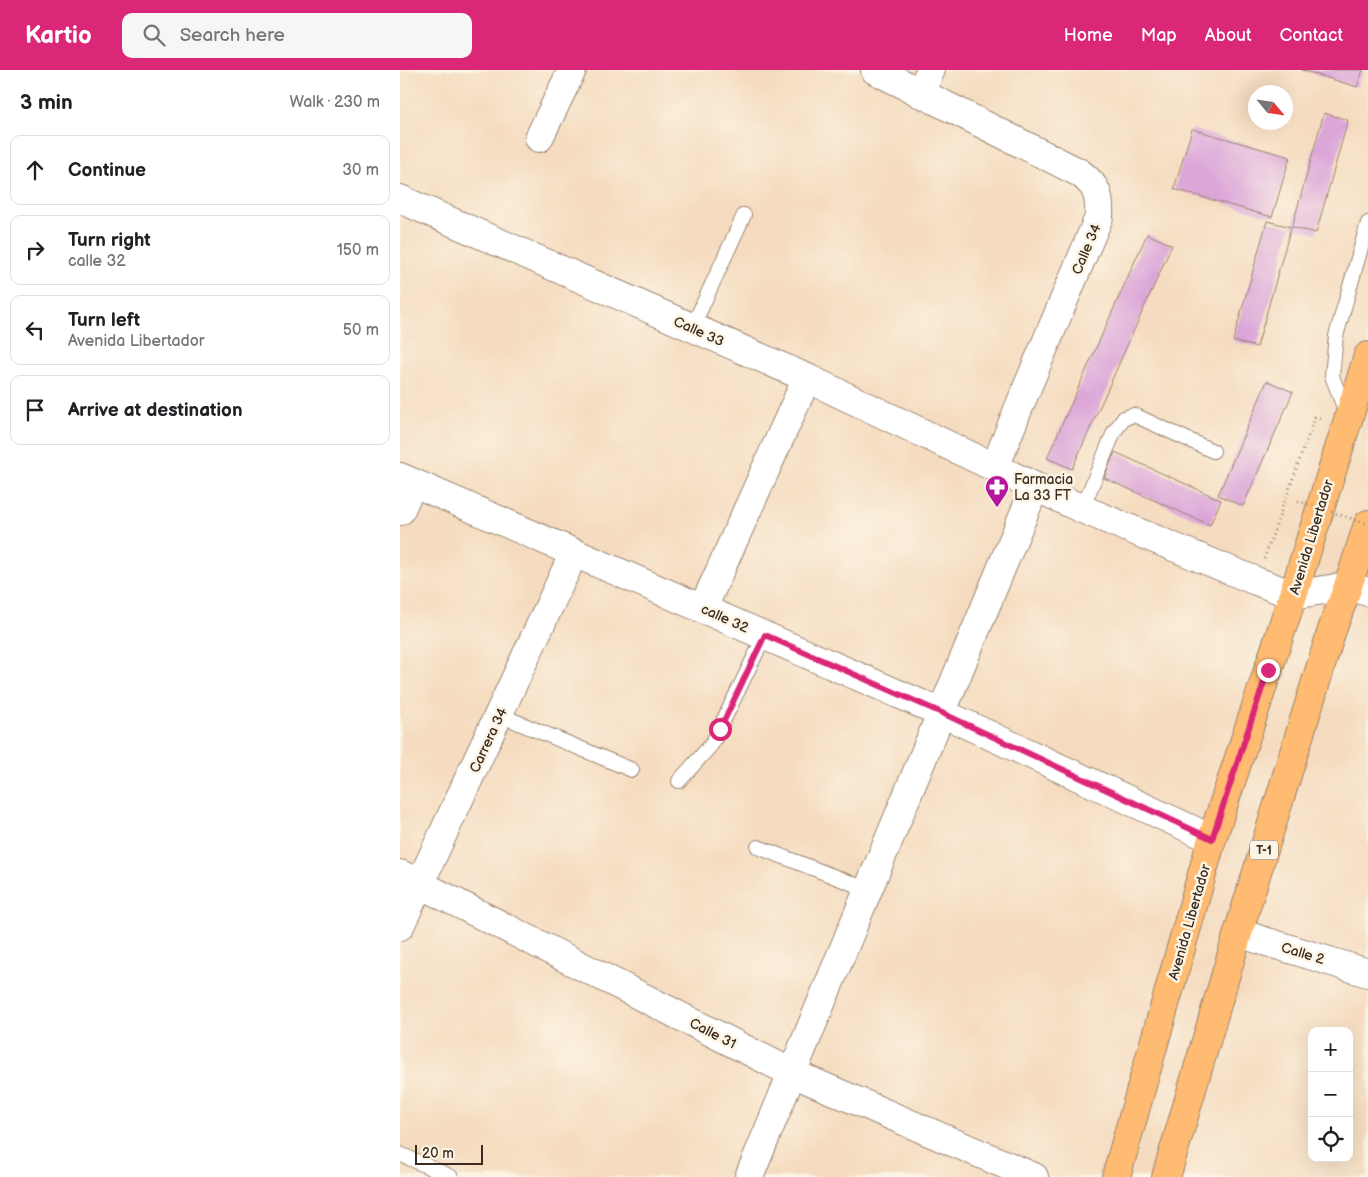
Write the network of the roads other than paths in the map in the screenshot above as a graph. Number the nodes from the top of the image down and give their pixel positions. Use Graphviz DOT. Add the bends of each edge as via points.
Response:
graph roads {
  1 [pos="572,70"];
  2 [pos="875,70"];
  3 [pos="925,81"];
  4 [pos="539,138"];
  5 [pos="400,199"];
  6 [pos="744,215"];
  7 [pos="1368,223"];
  8 [pos="692,328"];
  9 [pos="1368,356"];
  10 [pos="807,378"];
  11 [pos="1349,418"];
  12 [pos="1213,451"];
  13 [pos="995,467"];
  14 [pos="406,480"];
  15 [pos="1035,487"];
  16 [pos="1082,509"];
  17 [pos="400,511"];
  18 [pos="1368,524"];
  19 [pos="574,553"];
  20 [pos="1358,589"];
  21 [pos="1293,595"];
  22 [pos="703,608"];
  23 [pos="765,635"];
  24 [pos="942,713"];
  25 [pos="500,715"];
  26 [pos="632,770"];
  27 [pos="679,781"];
  28 [pos="1212,839"];
  29 [pos="758,847"];
  30 [pos="410,879"];
  31 [pos="868,890"];
  32 [pos="400,926"];
  33 [pos="1238,933"];
  34 [pos="1368,973"];
  35 [pos="792,1073"];
  36 [pos="400,1154"];
  37 [pos="451,1177"];
  38 [pos="749,1177"];
  39 [pos="1034,1177"];
  40 [pos="1116,1177"];
  41 [pos="1166,1177"];
  1 -- 4 [label="street"];
  2 -- 3 [label="street, Calle 34"];
  3 -- 13 [label="street, Calle 34" via="1080,173 1092,182 1100,202 1099,217"];
  5 -- 8 [label="street, Calle 33"];
  6 -- 8 [label="lane"];
  7 -- 11 [label="lane" via="1336,336 1332,376"];
  8 -- 10 [label="street, Calle 33"];
  9 -- 11 [label="main road, Avenida Libertador"];
  10 -- 13 [label="street, Calle 33"];
  10 -- 22 [label="street"];
  11 -- 21 [label="main road, Avenida Libertador"];
  12 -- 16 [label="lane" via="1134,415 1124,418 1114,432"];
  13 -- 15 [label="street, Calle 33"];
  14 -- 17 [label="street"];
  14 -- 19 [label="street, calle 32"];
  15 -- 16 [label="street, Calle 33"];
  15 -- 24 [label="street"];
  16 -- 21 [label="street, Calle 33"];
  18 -- 20 [label="main road, T-1"];
  19 -- 22 [label="street, calle 32"];
  19 -- 25 [label="street, Carrera 34"];
  20 -- 21 [label="street"];
  20 -- 33 [label="main road, T-1" via="1332,630"];
  21 -- 28 [label="main road, Avenida Libertador"];
  22 -- 23 [label="street, calle 32"];
  23 -- 24 [label="street, calle 32"];
  23 -- 27 [label="lane" via="712,744"];
  24 -- 28 [label="street, calle 32"];
  24 -- 31 [label="street"];
  25 -- 26 [label="lane"];
  25 -- 30 [label="street, Carrera 34"];
  28 -- 40 [label="main road, Avenida Libertador"];
  29 -- 31 [label="lane"];
  30 -- 32 [label="street, Carrera 34"];
  30 -- 35 [label="street, Calle 31"];
  31 -- 35 [label="street"];
  33 -- 34 [label="street, Calle 2"];
  33 -- 41 [label="main road, T-1"];
  35 -- 38 [label="street"];
  35 -- 39 [label="street, Calle 31"];
  36 -- 37 [label="lane"];
}
